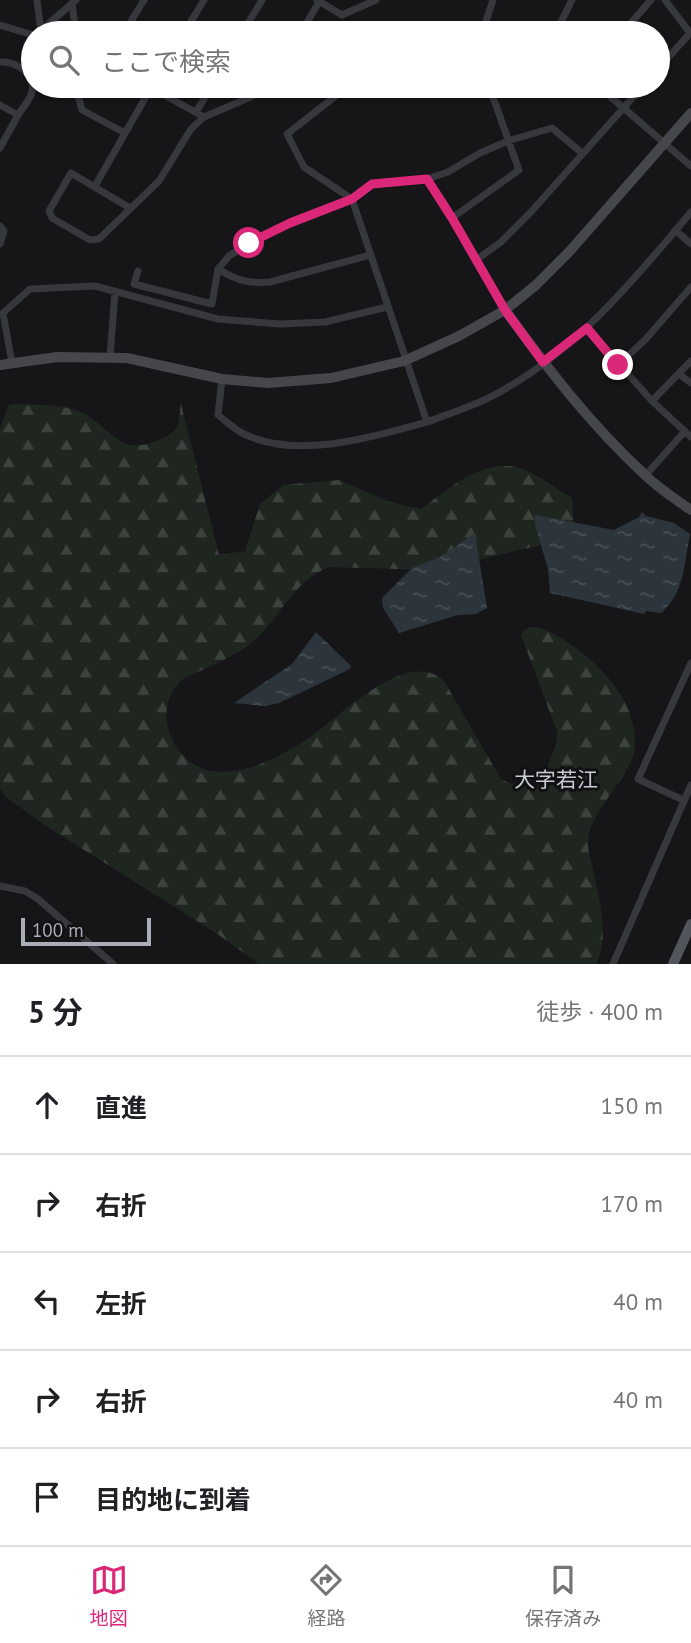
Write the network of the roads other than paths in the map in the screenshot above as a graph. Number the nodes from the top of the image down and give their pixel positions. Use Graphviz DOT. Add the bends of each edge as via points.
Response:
graph roads {
  1 [pos="37,0"];
  2 [pos="144,0"];
  3 [pos="204,0"];
  4 [pos="262,0"];
  5 [pos="319,0"];
  6 [pos="376,0"];
  7 [pos="493,0"];
  8 [pos="572,0"];
  9 [pos="652,0"];
  10 [pos="666,0"];
  11 [pos="74,2"];
  12 [pos="37,21"];
  13 [pos="51,21"];
  14 [pos="75,21"];
  15 [pos="131,21"];
  16 [pos="191,21"];
  17 [pos="250,21"];
  18 [pos="308,21"];
  19 [pos="487,21"];
  20 [pos="562,21"];
  21 [pos="633,21"];
  22 [pos="0,25"];
  23 [pos="21,30"];
  24 [pos="690,32"];
  25 [pos="670,55"];
  26 [pos="0,62"];
  27 [pos="21,68"];
  28 [pos="29,98"];
  29 [pos="79,98"];
  30 [pos="144,98"];
  31 [pos="171,98"];
  32 [pos="205,98"];
  33 [pos="248,98"];
  34 [pos="333,98"];
  35 [pos="493,98"];
  36 [pos="612,98"];
  37 [pos="632,98"];
  38 [pos="0,104"];
  39 [pos="623,108"];
  40 [pos="196,112"];
  41 [pos="691,113"];
  42 [pos="18,115"];
  43 [pos="204,117"];
  44 [pos="125,133"];
  45 [pos="508,141"];
  46 [pos="665,142"];
  47 [pos="0,148"];
  48 [pos="582,153"];
  49 [pos="691,166"];
  50 [pos="427,179"];
  51 [pos="95,186"];
  52 [pos="352,199"];
  53 [pos="130,208"];
  54 [pos="691,212"];
  55 [pos="452,218"];
  56 [pos="0,226"];
  57 [pos="676,230"];
  58 [pos="1,244"];
  59 [pos="691,244"];
  60 [pos="370,255"];
  61 [pos="476,260"];
  62 [pos="218,269"];
  63 [pos="138,271"];
  64 [pos="691,287"];
  65 [pos="114,292"];
  66 [pos="387,307"];
  67 [pos="505,310"];
  68 [pos="587,328"];
  69 [pos="110,358"];
  70 [pos="404,361"];
  71 [pos="691,361"];
  72 [pos="543,362"];
  73 [pos="12,363"];
  74 [pos="0,365"];
  75 [pos="618,365"];
  76 [pos="679,374"];
  77 [pos="222,379"];
  78 [pos="691,383"];
  79 [pos="652,401"];
  80 [pos="427,422"];
  81 [pos="688,434"];
  82 [pos="645,476"];
  83 [pos="691,510"];
  84 [pos="691,663"];
  85 [pos="691,785"];
  86 [pos="683,800"];
  87 [pos="0,886"];
  88 [pos="691,924"];
  89 [pos="113,964"];
  90 [pos="613,964"];
  91 [pos="673,964"];
  1 -- 12 [label="street"];
  2 -- 15 [label="street"];
  3 -- 16 [label="street"];
  4 -- 17 [label="street"];
  5 -- 6 [label="street" via="342,15"];
  5 -- 18 [label="street"];
  7 -- 19 [label="street"];
  8 -- 20 [label="street"];
  9 -- 21 [label="street"];
  10 -- 24 [label="street"];
  11 -- 13 [label="street"];
  11 -- 14 [label="street"];
  22 -- 23 [label="street"];
  24 -- 25 [label="street"];
  26 -- 27 [label="street"];
  28 -- 42 [label="street"];
  29 -- 44 [label="street" via="82,110"];
  30 -- 44 [label="street"];
  31 -- 40 [label="street"];
  32 -- 40 [label="street"];
  33 -- 43 [label="street"];
  34 -- 52 [label="street" via="287,134 304,167"];
  35 -- 45 [label="street"];
  36 -- 39 [label="street"];
  37 -- 39 [label="street"];
  38 -- 42 [label="street"];
  39 -- 46 [label="street"];
  39 -- 48 [label="street"];
  40 -- 43 [label="street"];
  41 -- 46 [label="street"];
  42 -- 47 [label="street"];
  43 -- 53 [label="street" via="191,128 159,181"];
  44 -- 51 [label="street"];
  45 -- 48 [label="street" via="551,128"];
  45 -- 50 [label="street"];
  45 -- 55 [label="street" via="519,170"];
  46 -- 49 [label="street"];
  46 -- 67 [label="street" via="569,252"];
  48 -- 61 [label="street" via="531,212"];
  50 -- 52 [label="street" via="372,184"];
  50 -- 55 [label="street"];
  51 -- 53 [label="street"];
  51 -- 53 [label="street" via="71,173 49,211 52,218 90,240 99,239"];
  52 -- 60 [label="street"];
  52 -- 62 [label="street" via="249,243"];
  54 -- 57 [label="street"];
  55 -- 61 [label="street"];
  56 -- 58 [label="street" via="4,231"];
  57 -- 59 [label="street"];
  57 -- 68 [label="street"];
  60 -- 62 [label="street" via="253,284 236,281"];
  60 -- 66 [label="street"];
  61 -- 67 [label="street"];
  62 -- 63 [label="street" via="212,304 134,284"];
  64 -- 75 [label="street"];
  65 -- 66 [label="street" via="218,319 280,324 326,322"];
  65 -- 69 [label="street"];
  65 -- 73 [label="street" via="95,286 30,289 3,313"];
  66 -- 70 [label="street"];
  67 -- 70 [label="street"];
  67 -- 72 [label="street"];
  68 -- 72 [label="street"];
  68 -- 75 [label="street"];
  69 -- 73 [label="street" via="57,357"];
  69 -- 77 [label="street"];
  70 -- 77 [label="street" via="299,382"];
  70 -- 80 [label="street"];
  71 -- 76 [label="street"];
  72 -- 80 [label="street" via="496,394"];
  72 -- 82 [label="street"];
  73 -- 74 [label="street"];
  75 -- 79 [label="street"];
  76 -- 78 [label="street"];
  76 -- 79 [label="street"];
  77 -- 80 [label="street" via="218,415 243,434 284,446 377,436"];
  79 -- 81 [label="street"];
  81 -- 82 [label="street"];
  82 -- 83 [label="street"];
  84 -- 86 [label="street" via="638,779"];
  85 -- 86 [label="street"];
  86 -- 90 [label="street"];
  87 -- 89 [label="street" via="38,899"];
  88 -- 91 [label="main road"];
}
